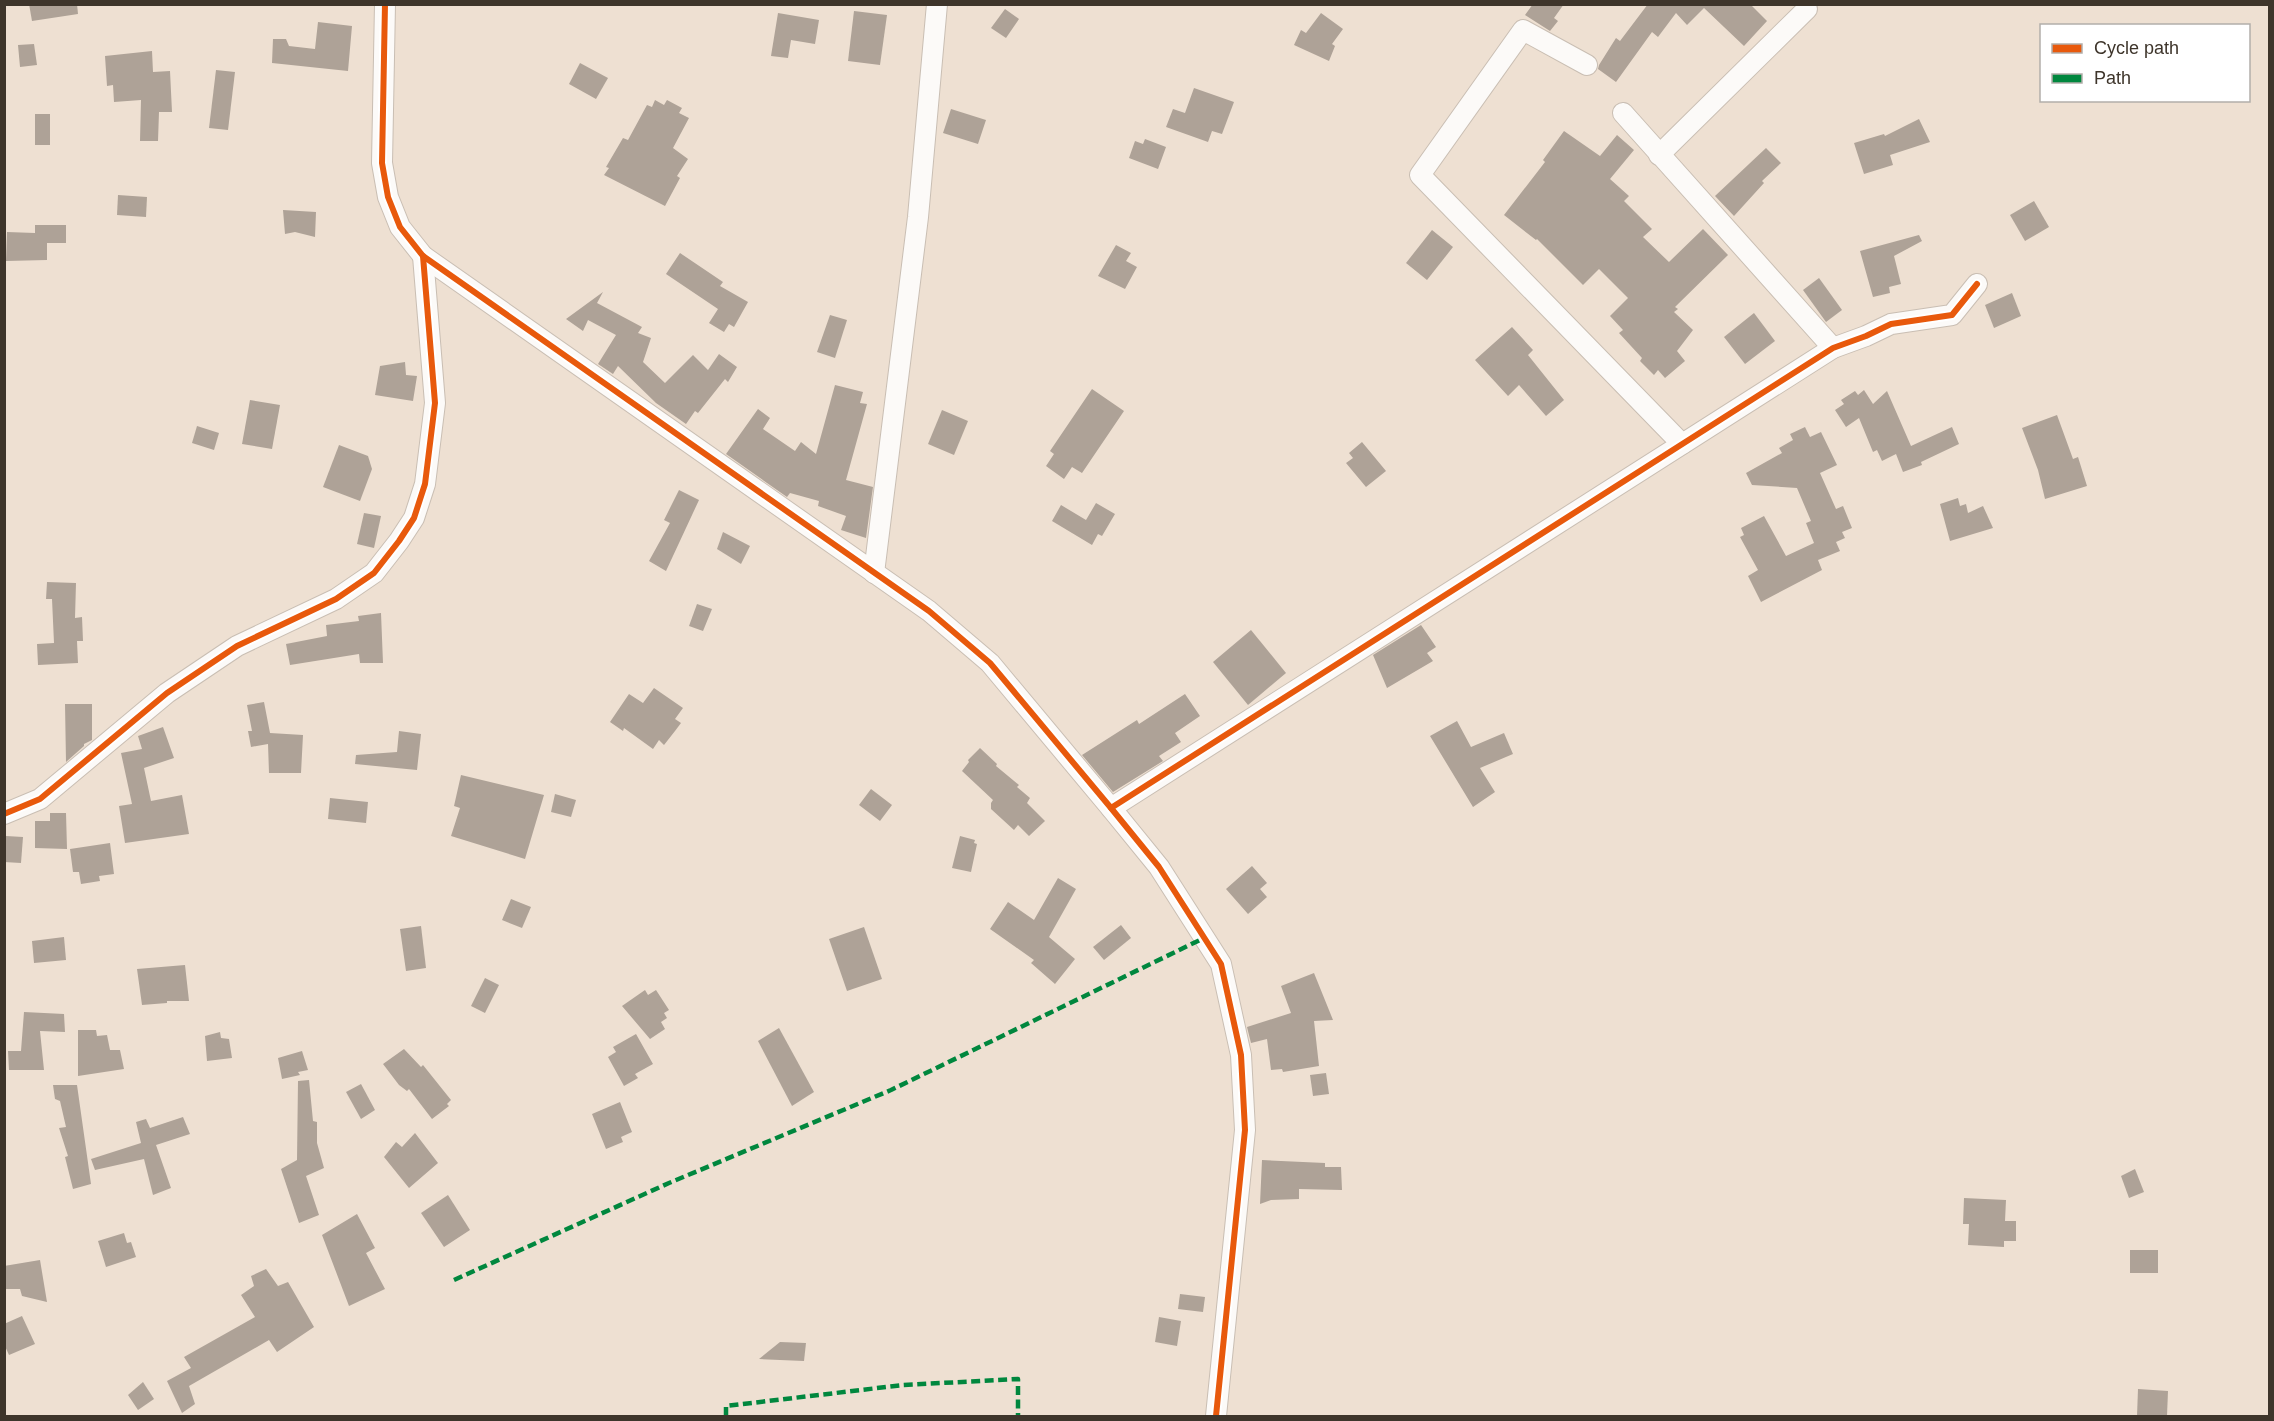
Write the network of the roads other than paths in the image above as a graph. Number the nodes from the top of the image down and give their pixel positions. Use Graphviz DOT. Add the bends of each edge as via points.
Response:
graph roads {
  1 [pos="386,4"];
  2 [pos="938,4"];
  3 [pos="1807,9"];
  4 [pos="1587,65"];
  5 [pos="1623,113"];
  6 [pos="1659,155"];
  7 [pos="423,256"];
  8 [pos="1977,284"];
  9 [pos="1833,348"];
  10 [pos="1682,444"];
  11 [pos="874,573"];
  12 [pos="1111,808"];
  13 [pos="4,814"];
  14 [pos="1216,1416"];
  1 -- 7 [label="street" via="382,163 388,197 400,227"];
  2 -- 11 [label="street" via="918,217"];
  3 -- 6 [label="street"];
  4 -- 10 [label="street" via="1523,30 1420,175"];
  5 -- 6 [label="street"];
  6 -- 9 [label="street"];
  7 -- 11 [label="street"];
  7 -- 13 [label="street" via="435,403 425,484 414,518 399,541 374,573 336,599 237,646 167,693 40,800"];
  8 -- 9 [label="street" via="1952,315 1891,324"];
  9 -- 10 [label="street"];
  10 -- 12 [label="street"];
  11 -- 12 [label="street" via="929,611 990,663"];
  12 -- 14 [label="street" via="1159,867 1221,964 1241,1055 1245,1131"];
}
